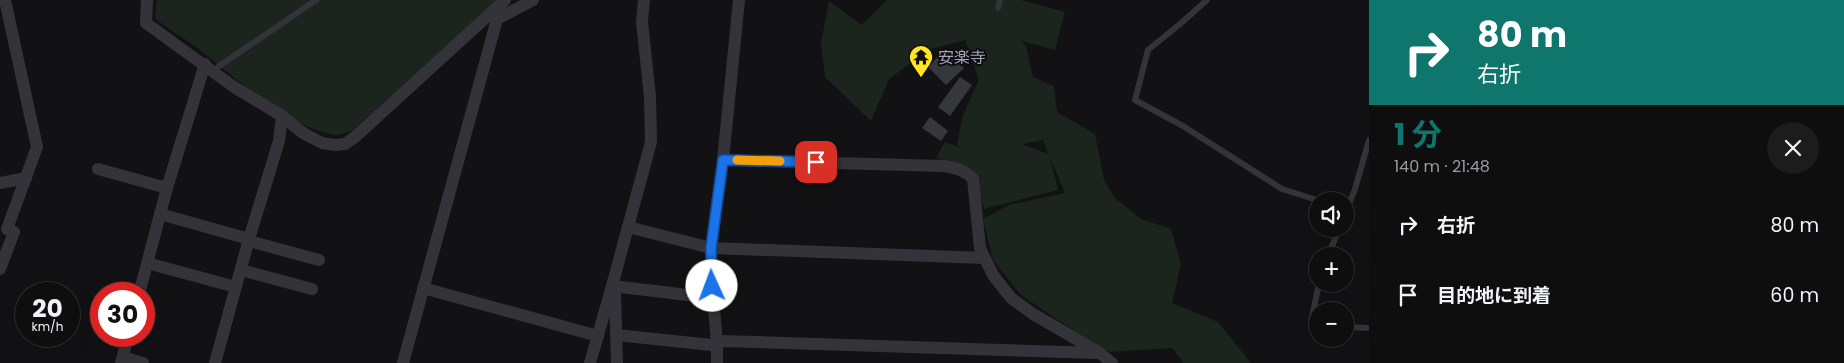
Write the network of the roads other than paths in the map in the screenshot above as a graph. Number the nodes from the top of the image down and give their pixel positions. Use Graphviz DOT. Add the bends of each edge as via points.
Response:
graph roads {
  1 [pos="6,0"];
  2 [pos="147,0"];
  3 [pos="316,0"];
  4 [pos="505,0"];
  5 [pos="533,0"];
  6 [pos="644,0"];
  7 [pos="739,0"];
  8 [pos="1000,0"];
  9 [pos="1207,0"];
  10 [pos="998,8"];
  11 [pos="209,68"];
  12 [pos="282,116"];
  13 [pos="1369,140"];
  14 [pos="723,160"];
  15 [pos="98,169"];
  16 [pos="26,178"];
  17 [pos="0,183"];
  18 [pos="167,188"];
  19 [pos="1354,192"];
  20 [pos="1309,198"];
  21 [pos="160,214"];
  22 [pos="628,228"];
  23 [pos="249,240"];
  24 [pos="711,248"];
  25 [pos="984,258"];
  26 [pos="319,260"];
  27 [pos="147,263"];
  28 [pos="0,269"];
  29 [pos="241,270"];
  30 [pos="142,282"];
  31 [pos="612,286"];
  32 [pos="236,287"];
  33 [pos="312,288"];
  34 [pos="423,288"];
  35 [pos="713,298"];
  36 [pos="1354,327"];
  37 [pos="1369,328"];
  38 [pos="616,335"];
  39 [pos="598,336"];
  40 [pos="718,343"];
  41 [pos="125,347"];
  42 [pos="1100,353"];
  43 [pos="122,360"];
  44 [pos="143,363"];
  45 [pos="215,363"];
  46 [pos="403,363"];
  47 [pos="590,363"];
  48 [pos="617,363"];
  49 [pos="718,363"];
  50 [pos="1112,363"];
  1 -- 16 [label="street" via="38,147"];
  2 -- 11 [label="street" via="146,23"];
  3 -- 11 [label="lane"];
  4 -- 12 [label="street" via="345,144 322,143"];
  5 -- 34 [label="street" via="497,19"];
  6 -- 22 [label="street" via="642,22 652,133"];
  7 -- 14 [label="street"];
  8 -- 10 [label="lane"];
  9 -- 20 [label="lane" via="1148,50 1135,100 1282,189"];
  11 -- 12 [label="street"];
  11 -- 18 [label="street"];
  12 -- 23 [label="street" via="279,141"];
  13 -- 19 [label="lane"];
  14 -- 24 [label="street"];
  14 -- 25 [label="street" via="959,169 973,179 980,248"];
  15 -- 18 [label="street"];
  16 -- 17 [label="street"];
  16 -- 28 [label="street" via="8,229 14,232"];
  18 -- 21 [label="street"];
  21 -- 23 [label="street"];
  21 -- 27 [label="street"];
  22 -- 24 [label="street"];
  22 -- 31 [label="street"];
  23 -- 26 [label="street"];
  23 -- 29 [label="street"];
  24 -- 25 [label="street"];
  24 -- 35 [label="street"];
  25 -- 42 [label="street" via="993,276 1011,298"];
  27 -- 30 [label="street"];
  27 -- 32 [label="street"];
  29 -- 32 [label="street"];
  29 -- 33 [label="street"];
  31 -- 35 [label="street"];
  31 -- 38 [label="street"];
  31 -- 39 [label="street"];
  32 -- 45 [label="street"];
  34 -- 39 [label="street"];
  34 -- 46 [label="street"];
  35 -- 40 [label="street"];
  36 -- 37 [label="lane"];
  38 -- 40 [label="street"];
  38 -- 48 [label="street"];
  39 -- 47 [label="street"];
  40 -- 42 [label="street"];
  40 -- 49 [label="street"];
  41 -- 43 [label="street"];
  42 -- 50 [label="street"];
  43 -- 44 [label="street"];
}
